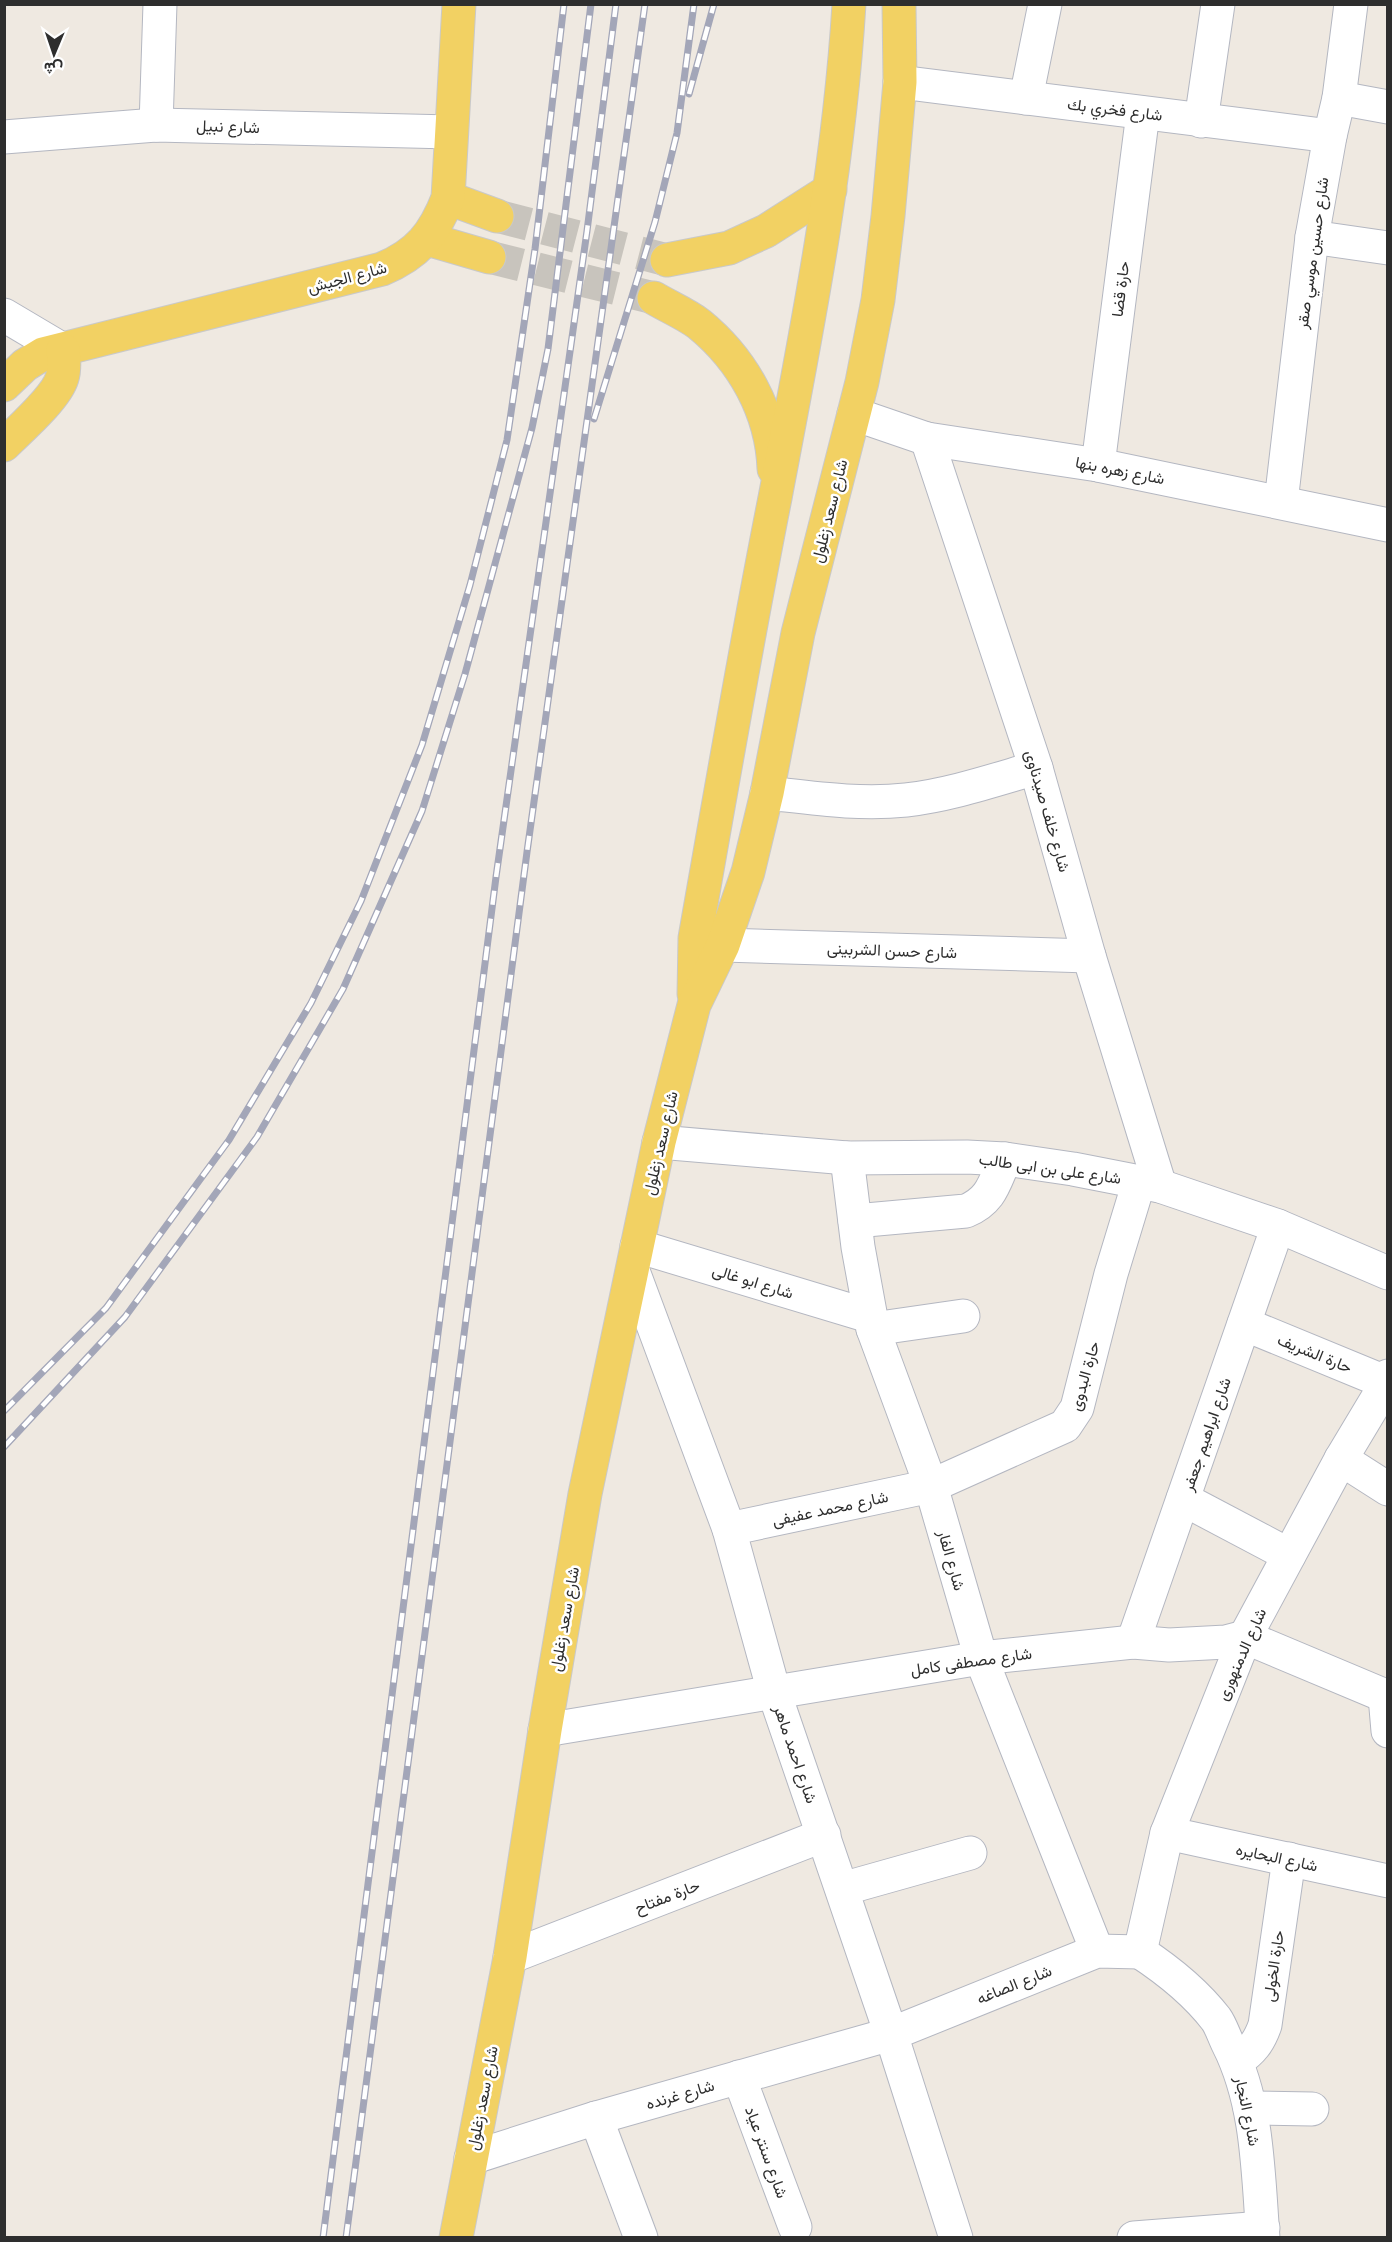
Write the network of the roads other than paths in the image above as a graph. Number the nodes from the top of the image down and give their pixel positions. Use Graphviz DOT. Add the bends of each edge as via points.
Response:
graph roads {
  1 [pos="160,4"];
  2 [pos="459,4"];
  3 [pos="849,4"];
  4 [pos="899,4"];
  5 [pos="1045,4"];
  6 [pos="1218,4"];
  7 [pos="1351,4"];
  8 [pos="900,82"];
  9 [pos="1026,98"];
  10 [pos="1339,98"];
  11 [pos="1388,107"];
  12 [pos="1143,113"];
  13 [pos="1200,121"];
  14 [pos="156,125"];
  15 [pos="451,132"];
  16 [pos="4,136"];
  17 [pos="1330,136"];
  18 [pos="830,190"];
  19 [pos="448,198"];
  20 [pos="497,216"];
  21 [pos="1312,237"];
  22 [pos="427,239"];
  23 [pos="1388,248"];
  24 [pos="489,257"];
  25 [pos="667,260"];
  26 [pos="654,298"];
  27 [pos="4,315"];
  28 [pos="63,350"];
  29 [pos="4,385"];
  30 [pos="854,414"];
  31 [pos="927,439"];
  32 [pos="4,445"];
  33 [pos="1098,465"];
  34 [pos="775,498"];
  35 [pos="1281,502"];
  36 [pos="1388,525"];
  37 [pos="1036,768"];
  38 [pos="767,793"];
  39 [pos="709,942"];
  40 [pos="1089,956"];
  41 [pos="659,1142"];
  42 [pos="847,1158"];
  43 [pos="1005,1159"];
  44 [pos="1149,1184"];
  45 [pos="855,1221"];
  46 [pos="1278,1226"];
  47 [pos="635,1259"];
  48 [pos="1388,1273"];
  49 [pos="963,1316"];
  50 [pos="871,1322"];
  51 [pos="1244,1324"];
  52 [pos="1384,1390"];
  53 [pos="1341,1459"];
  54 [pos="931,1486"];
  55 [pos="1388,1490"];
  56 [pos="1183,1499"];
  57 [pos="729,1529"];
  58 [pos="1289,1555"];
  59 [pos="1245,1636"];
  60 [pos="1133,1642"];
  61 [pos="981,1658"];
  62 [pos="774,1692"];
  63 [pos="1386,1696"];
  64 [pos="545,1730"];
  65 [pos="1388,1731"];
  66 [pos="1167,1833"];
  67 [pos="824,1835"];
  68 [pos="970,1852"];
  69 [pos="1289,1859"];
  70 [pos="1388,1881"];
  71 [pos="842,1889"];
  72 [pos="1096,1951"];
  73 [pos="1140,1952"];
  74 [pos="510,1957"];
  75 [pos="891,2034"];
  76 [pos="1237,2061"];
  77 [pos="739,2077"];
  78 [pos="1250,2108"];
  79 [pos="1312,2109"];
  80 [pos="596,2118"];
  81 [pos="471,2158"];
  82 [pos="795,2227"];
  83 [pos="1263,2233"];
  84 [pos="456,2238"];
  85 [pos="641,2238"];
  86 [pos="956,2238"];
  87 [pos="1134,2238"];
  1 -- 14 [label="street"];
  2 -- 15 [label="main road, شارع الجيش"];
  3 -- 18 [label="main road, شارع سعد زغلول" via="845,73"];
  4 -- 8 [label="main road, شارع سعد زغلول"];
  5 -- 9 [label="street"];
  6 -- 13 [label="street"];
  7 -- 10 [label="street, شارع حسين موسي صقر"];
  8 -- 9 [label="street, شارع فخري بك"];
  8 -- 30 [label="main road, شارع سعد زغلول" via="878,300"];
  9 -- 12 [label="street, شارع فخري بك"];
  10 -- 11 [label="street"];
  10 -- 17 [label="street, شارع حسين موسي صقر"];
  12 -- 13 [label="street, شارع فخري بك"];
  12 -- 33 [label="street, حارة قضا"];
  13 -- 17 [label="street, شارع فخري بك"];
  14 -- 15 [label="street, شارع نبيل"];
  14 -- 16 [label="street, شارع نبيل"];
  15 -- 19 [label="main road, شارع الجيش"];
  17 -- 21 [label="street, شارع حسين موسي صقر"];
  18 -- 25 [label="main road" via="766,231 729,248"];
  18 -- 34 [label="main road, شارع سعد زغلول"];
  19 -- 20 [label="main road"];
  19 -- 22 [label="main road, شارع الجيش"];
  21 -- 23 [label="street"];
  21 -- 35 [label="street, شارع حسين موسي صقر"];
  22 -- 24 [label="main road"];
  22 -- 28 [label="main road, شارع الجيش" via="399,262 382,269"];
  26 -- 34 [label="main road" via="698,323 733,358 759,400 773,448"];
  27 -- 28 [label="street"];
  28 -- 29 [label="main road, شارع الجيش" via="33,358"];
  28 -- 32 [label="main road" via="62,379 55,392"];
  30 -- 31 [label="street, شارع زهره بنها"];
  30 -- 38 [label="main road, شارع سعد زغلول" via="798,633"];
  31 -- 33 [label="street, شارع زهره بنها"];
  31 -- 37 [label="street, شارع خلف صيدناوى"];
  33 -- 35 [label="street, شارع زهره بنها"];
  34 -- 39 [label="main road, شارع سعد زغلول"];
  35 -- 36 [label="street, شارع زهره بنها"];
  37 -- 38 [label="street" via="906,800 839,801"];
  37 -- 40 [label="street, شارع خلف صيدناوى"];
  38 -- 39 [label="main road, شارع سعد زغلول" via="748,872"];
  39 -- 40 [label="street, شارع حسن الشربينى"];
  39 -- 41 [label="main road, شارع سعد زغلول"];
  40 -- 44 [label="street, شارع خلف صيدناوى"];
  41 -- 42 [label="street, شارع على بن ابى طالب"];
  41 -- 47 [label="main road, شارع سعد زغلول"];
  42 -- 43 [label="street, شارع على بن ابى طالب"];
  42 -- 45 [label="street, شارع الفار"];
  43 -- 44 [label="street, شارع على بن ابى طالب"];
  43 -- 45 [label="street" via="990,1193 966,1211"];
  44 -- 46 [label="street, شارع على بن ابى طالب"];
  44 -- 54 [label="street, حارة البدوى" via="1111,1274 1072,1418 1065,1426"];
  45 -- 50 [label="street, شارع الفار"];
  46 -- 48 [label="street, شارع على بن ابى طالب"];
  46 -- 51 [label="street, شارع ابراهيم جعفر"];
  47 -- 50 [label="street, شارع ابو غالى"];
  47 -- 57 [label="street, شارع احمد ماهر"];
  47 -- 64 [label="main road, شارع سعد زغلول" via="585,1494"];
  49 -- 50 [label="street"];
  50 -- 54 [label="street, شارع الفار"];
  51 -- 52 [label="street, حارة الشريف"];
  51 -- 56 [label="street, شارع ابراهيم جعفر"];
  52 -- 53 [label="street, شارع الدمنهورى"];
  53 -- 55 [label="street"];
  53 -- 58 [label="street, شارع الدمنهورى"];
  54 -- 57 [label="street, شارع محمد عفيفى"];
  54 -- 61 [label="street, شارع الفار"];
  56 -- 58 [label="street"];
  56 -- 60 [label="street, شارع ابراهيم جعفر"];
  57 -- 62 [label="street, شارع احمد ماهر"];
  58 -- 59 [label="street, شارع الدمنهورى"];
  59 -- 60 [label="street, شارع مصطفى كامل" via="1226,1642"];
  59 -- 63 [label="street"];
  59 -- 66 [label="street, شارع الدمنهورى"];
  60 -- 61 [label="street, شارع مصطفى كامل"];
  61 -- 62 [label="street, شارع مصطفى كامل"];
  61 -- 72 [label="street, شارع الفار"];
  62 -- 64 [label="street, شارع مصطفى كامل"];
  62 -- 67 [label="street, شارع احمد ماهر"];
  63 -- 65 [label="street"];
  64 -- 74 [label="main road, شارع سعد زغلول"];
  66 -- 69 [label="street, شارع البحايره"];
  66 -- 73 [label="street, شارع الدمنهورى"];
  67 -- 71 [label="street, شارع احمد ماهر"];
  67 -- 74 [label="street, حارة مفتاح"];
  68 -- 71 [label="street"];
  69 -- 70 [label="street, شارع البحايره"];
  69 -- 76 [label="street, حارة الخولى" via="1265,2025 1255,2046"];
  71 -- 75 [label="street, شارع احمد ماهر"];
  72 -- 73 [label="street, شارع الصاغه"];
  72 -- 75 [label="street, شارع الصاغه"];
  73 -- 76 [label="street, شارع النجار" via="1173,1974 1216,2020"];
  74 -- 81 [label="main road, شارع سعد زغلول"];
  75 -- 77 [label="street, شارع غرنده"];
  75 -- 86 [label="street, شارع احمد ماهر"];
  76 -- 78 [label="street, شارع النجار"];
  77 -- 80 [label="street, شارع غرنده"];
  77 -- 82 [label="street, شارع سنتر عياد"];
  78 -- 79 [label="street"];
  78 -- 83 [label="street, شارع النجار"];
  80 -- 81 [label="street, شارع غرنده"];
  80 -- 85 [label="street"];
  81 -- 84 [label="main road, شارع سعد زغلول"];
  83 -- 87 [label="street"];
}
